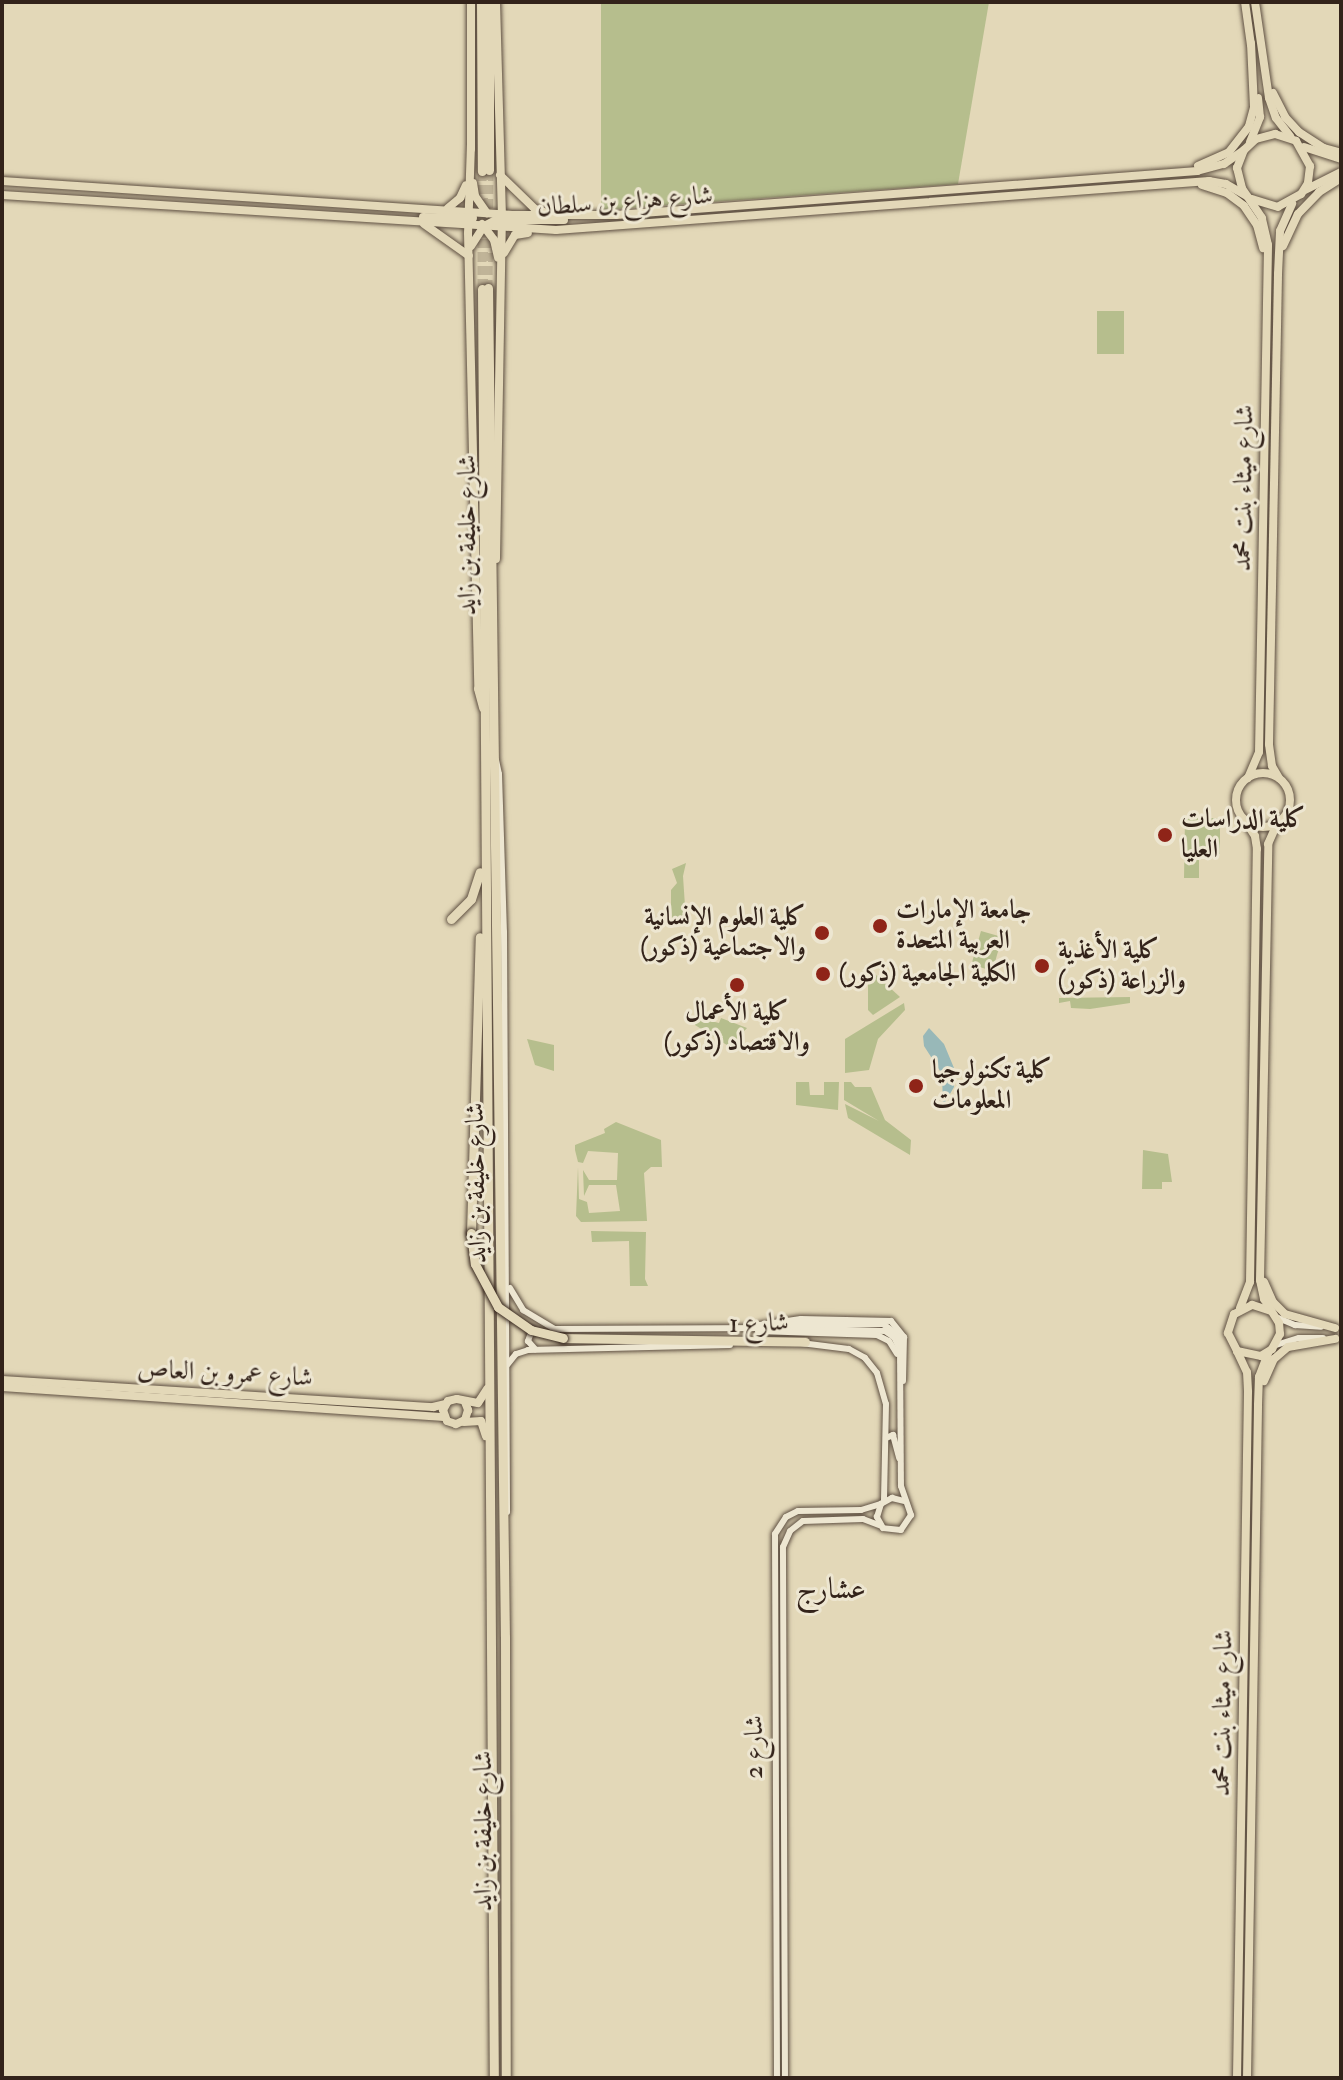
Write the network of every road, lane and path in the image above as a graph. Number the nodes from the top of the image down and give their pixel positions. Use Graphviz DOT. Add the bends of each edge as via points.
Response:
graph roads {
  1 [pos="471,2"];
  2 [pos="481,2"];
  3 [pos="489,2"];
  4 [pos="496,2"];
  5 [pos="1245,2"];
  6 [pos="1255,2"];
  7 [pos="1251,43"];
  8 [pos="1265,74"];
  9 [pos="1296,141"];
  10 [pos="471,144"];
  11 [pos="1246,148"];
  12 [pos="1341,156"];
  13 [pos="1341,172"];
  14 [pos="1165,173"];
  15 [pos="500,175"];
  16 [pos="1341,178"];
  17 [pos="2,181"];
  18 [pos="1198,183"];
  19 [pos="501,187"];
  20 [pos="1304,191"];
  21 [pos="2,195"];
  22 [pos="1249,198"];
  23 [pos="1295,200"];
  24 [pos="444,209"];
  25 [pos="486,213"];
  26 [pos="580,216"];
  27 [pos="470,218"];
  28 [pos="400,221"];
  29 [pos="501,221"];
  30 [pos="419,222"];
  31 [pos="484,226"];
  32 [pos="571,229"];
  33 [pos="469,254"];
  34 [pos="502,257"];
  35 [pos="1278,274"];
  36 [pos="1267,301"];
  37 [pos="499,331"];
  38 [pos="491,622"];
  39 [pos="483,708"];
  40 [pos="494,757"];
  41 [pos="1248,778"];
  42 [pos="1279,778"];
  43 [pos="1244,819"];
  44 [pos="1278,822"];
  45 [pos="485,834"];
  46 [pos="485,915"];
  47 [pos="451,919"];
  48 [pos="1260,1268"];
  49 [pos="508,1269"];
  50 [pos="1239,1309"];
  51 [pos="1274,1314"];
  52 [pos="749,1328"];
  53 [pos="769,1328"];
  54 [pos="1338,1328"];
  55 [pos="555,1329"];
  56 [pos="1338,1339"];
  57 [pos="805,1342"];
  58 [pos="1276,1345"];
  59 [pos="535,1349"];
  60 [pos="1237,1351"];
  61 [pos="1268,1353"];
  62 [pos="490,1359"];
  63 [pos="507,1365"];
  64 [pos="2,1380"];
  65 [pos="902,1386"];
  66 [pos="2,1387"];
  67 [pos="900,1397"];
  68 [pos="465,1402"];
  69 [pos="445,1404"];
  70 [pos="1258,1405"];
  71 [pos="444,1417"];
  72 [pos="463,1422"];
  73 [pos="886,1438"];
  74 [pos="900,1461"];
  75 [pos="488,1463"];
  76 [pos="904,1501"];
  77 [pos="882,1502"];
  78 [pos="881,1527"];
  79 [pos="502,1531"];
  80 [pos="494,2078"];
  81 [pos="506,2078"];
  82 [pos="777,2078"];
  83 [pos="785,2078"];
  84 [pos="1237,2078"];
  85 [pos="1247,2078"];
  1 -- 10 [label="main road"];
  2 -- 3 [label="highway" via="485,170"];
  4 -- 15 [label="main road"];
  5 -- 7 [label="main road"];
  6 -- 8 [label="main road"];
  7 -- 11 [label="main road" via="1260,117"];
  7 -- 14 [label="main road" via="1254,107 1246,132 1218,159"];
  8 -- 9 [label="main road" via="1273,111"];
  8 -- 12 [label="main road" via="1294,127"];
  9 -- 11 [label="main road" via="1265,135"];
  9 -- 12 [label="main road" via="1320,154"];
  9 -- 20 [label="main road" via="1310,166"];
  10 -- 24 [label="main road" via="465,190"];
  10 -- 25 [label="main road" via="474,191"];
  10 -- 27 [label="main road"];
  11 -- 14 [label="main road, شارع هزاع بن سلطان" via="1209,169"];
  11 -- 22 [label="main road" via="1237,168"];
  13 -- 20 [label="main road"];
  14 -- 26 [label="main road, شارع هزاع بن سلطان"];
  15 -- 19 [label="main road"];
  15 -- 26 [label="main road" via="535,209"];
  16 -- 35 [label="main road" via="1293,219"];
  17 -- 24 [label="main road"];
  18 -- 22 [label="main road, شارع هزاع بن سلطان" via="1226,184"];
  18 -- 32 [label="main road, شارع هزاع بن سلطان"];
  18 -- 36 [label="main road" via="1233,197 1254,220 1262,239"];
  19 -- 25 [label="main road"];
  19 -- 29 [label="main road"];
  20 -- 23 [label="main road"];
  21 -- 28 [label="main road"];
  22 -- 23 [label="main road" via="1278,207"];
  22 -- 36 [label="main road, شارع ميثاء بنت محمد" via="1267,238"];
  23 -- 35 [label="main road, شارع ميثاء بنت محمد" via="1280,231"];
  24 -- 27 [label="main road"];
  25 -- 27 [label="main road"];
  25 -- 29 [label="main road"];
  26 -- 29 [label="main road"];
  27 -- 28 [label="main road"];
  27 -- 30 [label="main road"];
  27 -- 31 [label="main road"];
  27 -- 33 [label="main road"];
  28 -- 30 [label="main road"];
  29 -- 31 [label="main road"];
  29 -- 32 [label="main road, شارع هزاع بن سلطان" via="523,228"];
  29 -- 34 [label="main road"];
  30 -- 33 [label="main road"];
  31 -- 33 [label="main road"];
  31 -- 37 [label="main road" via="497,250"];
  32 -- 34 [label="main road" via="519,234"];
  33 -- 39 [label="main road" via="478,689"];
  34 -- 37 [label="main road"];
  35 -- 42 [label="main road, شارع ميثاء بنت محمد" via="1269,744"];
  36 -- 41 [label="main road, شارع ميثاء بنت محمد" via="1259,752"];
  37 -- 38 [label="main road" via="496,607"];
  38 -- 39 [label="highway, شارع خليفة بن زايد" via="485,288"];
  38 -- 40 [label="highway, شارع خليفة بن زايد"];
  39 -- 45 [label="highway, شارع خليفة بن زايد"];
  40 -- 49 [label="street" via="499,770 503,904"];
  40 -- 79 [label="highway, شارع خليفة بن زايد"];
  41 -- 42 [label="main road" via="1266,773"];
  41 -- 43 [label="main road" via="1237,795"];
  42 -- 44 [label="main road" via="1290,800"];
  43 -- 44 [label="main road" via="1261,826"];
  43 -- 50 [label="main road" via="1255,836 1257,864 1250,1282"];
  44 -- 48 [label="main road" via="1268,844"];
  45 -- 46 [label="highway, شارع خليفة بن زايد"];
  45 -- 47 [label="highway" via="478,885"];
  46 -- 57 [label="highway, bridge" via="480,934 471,1233 475,1264 498,1307 531,1330 563,1338"];
  46 -- 62 [label="highway, شارع خليفة بن زايد"];
  48 -- 51 [label="main road" via="1262,1293"];
  48 -- 54 [label="main road" via="1273,1302 1285,1314"];
  49 -- 55 [label="street" via="515,1301 532,1318"];
  49 -- 63 [label="street"];
  50 -- 51 [label="main road" via="1252,1305"];
  50 -- 60 [label="main road" via="1228,1333"];
  51 -- 54 [label="street" via="1302,1326"];
  51 -- 58 [label="main road" via="1280,1328"];
  52 -- 53 [label="street, شارع 1"];
  52 -- 55 [label="street, شارع 1"];
  52 -- 65 [label="street" via="792,1320 891,1321 904,1337"];
  52 -- 67 [label="street" via="882,1336 897,1353"];
  53 -- 65 [label="street, شارع 1" via="887,1326 902,1343"];
  53 -- 67 [label="street, شارع 1" via="885,1331 900,1350"];
  55 -- 59 [label="street" via="530,1331 528,1341"];
  56 -- 58 [label="street" via="1299,1338"];
  56 -- 70 [label="main road" via="1294,1345 1278,1354 1267,1369"];
  57 -- 59 [label="street, شارع 1"];
  57 -- 73 [label="street, شارع 1" via="849,1349 874,1368 885,1396"];
  58 -- 61 [label="main road"];
  59 -- 63 [label="street, شارع 1" via="520,1352"];
  60 -- 61 [label="main road" via="1252,1357"];
  60 -- 84 [label="main road, شارع ميثاء بنت محمد" via="1248,1379"];
  61 -- 70 [label="main road, شارع ميثاء بنت محمد" via="1259,1377"];
  62 -- 68 [label="main road" via="484,1398"];
  62 -- 75 [label="highway, شارع خليفة بن زايد"];
  63 -- 79 [label="street" via="508,1496"];
  64 -- 69 [label="main road, شارع عمرو بن العاص"];
  65 -- 67 [label="street, شارع 1"];
  66 -- 71 [label="main road, شارع عمرو بن العاص"];
  67 -- 74 [label="street, شارع 1"];
  68 -- 69 [label="main road" via="454,1399"];
  68 -- 72 [label="main road"];
  69 -- 71 [label="main road"];
  70 -- 85 [label="main road, شارع ميثاء بنت محمد"];
  71 -- 72 [label="main road" via="451,1423"];
  72 -- 75 [label="main road" via="476,1419 484,1425"];
  73 -- 74 [label="street" via="893,1435"];
  73 -- 77 [label="street, شارع 1"];
  74 -- 76 [label="street, شارع 1"];
  75 -- 80 [label="highway, شارع خليفة بن زايد"];
  76 -- 77 [label="street"];
  76 -- 78 [label="street" via="910,1512 906,1527 892,1532"];
  77 -- 78 [label="street" via="877,1513"];
  77 -- 82 [label="street, شارع 2" via="861,1510 798,1511 786,1517 775,1534"];
  78 -- 83 [label="street, شارع 2" via="863,1519 809,1520 793,1528 783,1547"];
  79 -- 81 [label="highway, شارع خليفة بن زايد"];
}
